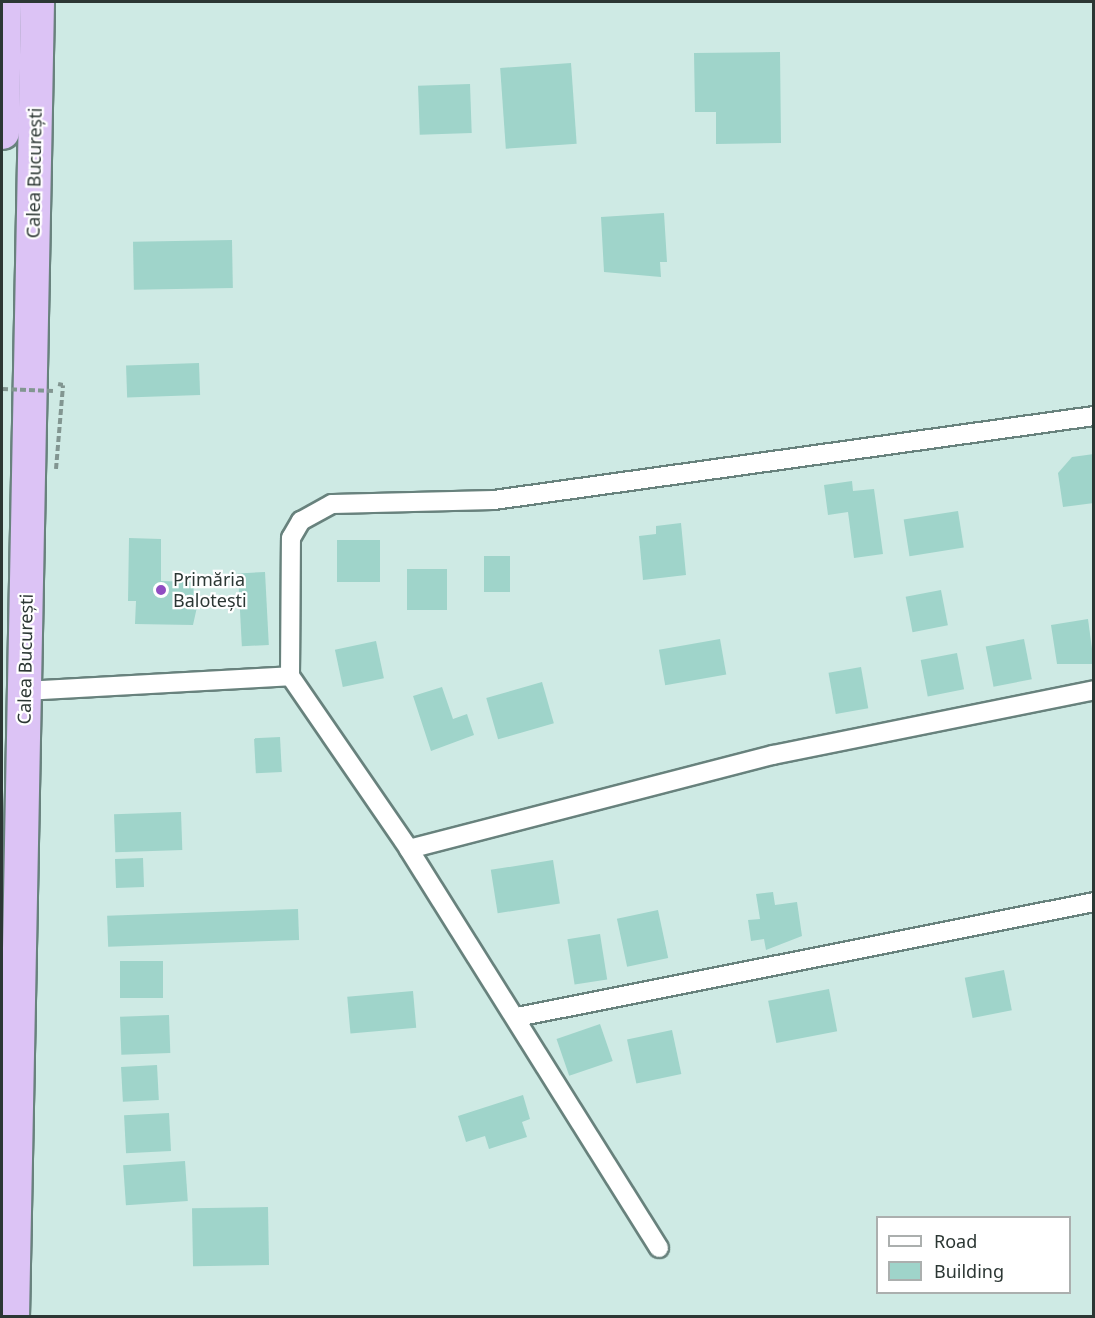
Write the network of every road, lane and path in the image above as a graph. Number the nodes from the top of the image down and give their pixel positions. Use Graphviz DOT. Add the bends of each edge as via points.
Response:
graph roads {
  1 [pos="4,2"];
  2 [pos="37,2"];
  3 [pos="2,132"];
  4 [pos="2,389"];
  5 [pos="54,391"];
  6 [pos="1094,416"];
  7 [pos="290,676"];
  8 [pos="1094,690"];
  9 [pos="24,691"];
  10 [pos="409,849"];
  11 [pos="1094,902"];
  12 [pos="517,1017"];
  13 [pos="659,1248"];
  14 [pos="12,1317"];
  1 -- 3 [label="highway, Calea București"];
  2 -- 9 [label="highway, Calea București"];
  4 -- 5 [label="path, bridge"];
  6 -- 7 [label="street" via="494,500 332,504 300,520 291,538"];
  7 -- 9 [label="street"];
  7 -- 10 [label="street"];
  8 -- 10 [label="street" via="772,755"];
  9 -- 14 [label="highway, Calea București"];
  10 -- 12 [label="street"];
  11 -- 12 [label="street"];
  12 -- 13 [label="street"];
}
